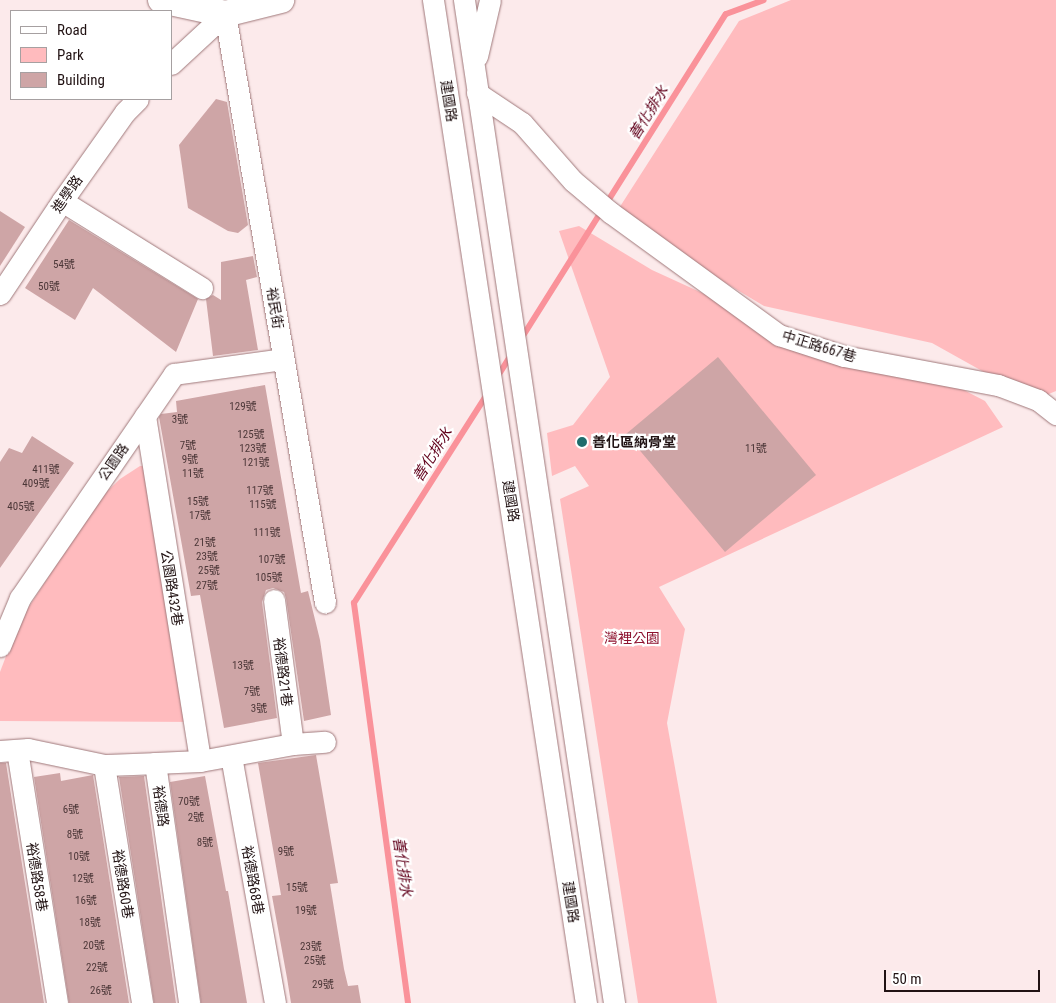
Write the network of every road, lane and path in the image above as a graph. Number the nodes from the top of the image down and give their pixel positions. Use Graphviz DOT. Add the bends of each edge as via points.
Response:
graph roads {
  1 [pos="161,0"];
  2 [pos="281,0"];
  3 [pos="433,0"];
  4 [pos="464,0"];
  5 [pos="490,0"];
  6 [pos="226,14"];
  7 [pos="172,63"];
  8 [pos="474,69"];
  9 [pos="477,93"];
  10 [pos="137,100"];
  11 [pos="62,201"];
  12 [pos="202,288"];
  13 [pos="0,294"];
  14 [pos="283,359"];
  15 [pos="1056,414"];
  16 [pos="145,416"];
  17 [pos="274,600"];
  18 [pos="325,603"];
  19 [pos="0,646"];
  20 [pos="325,742"];
  21 [pos="293,744"];
  22 [pos="8,751"];
  23 [pos="231,756"];
  24 [pos="200,761"];
  25 [pos="155,764"];
  26 [pos="104,765"];
  27 [pos="56,1003"];
  28 [pos="142,1003"];
  29 [pos="189,1003"];
  30 [pos="275,1003"];
  31 [pos="586,1003"];
  32 [pos="614,1003"];
  1 -- 6 [label="main road"];
  2 -- 6 [label="main road"];
  3 -- 31 [label="street, 建國路"];
  4 -- 8 [label="street, 建國路"];
  5 -- 8 [label="street"];
  6 -- 7 [label="street"];
  6 -- 14 [label="street, 裕民街"];
  8 -- 9 [label="street, 建國路"];
  9 -- 15 [label="street, 中正路667巷" via="522,123 574,181 611,213 779,335 844,356 998,385 1038,400"];
  9 -- 32 [label="street, 建國路"];
  10 -- 11 [label="street, 進學路"];
  11 -- 12 [label="street"];
  11 -- 13 [label="street, 進學路"];
  14 -- 16 [label="street, 公園路" via="174,374"];
  14 -- 18 [label="street, 裕民街"];
  16 -- 19 [label="street, 公園路" via="20,598"];
  16 -- 24 [label="street, 公園路432巷"];
  17 -- 21 [label="street, 裕德路21巷"];
  20 -- 21 [label="street"];
  21 -- 23 [label="street"];
  22 -- 26 [label="street" via="28,749"];
  22 -- 27 [label="street, 裕德路58巷"];
  23 -- 24 [label="street"];
  23 -- 30 [label="street, 裕德路68巷"];
  24 -- 25 [label="street"];
  25 -- 26 [label="street"];
  25 -- 29 [label="street, 裕德路"];
  26 -- 28 [label="street, 裕德路60巷"];
}
